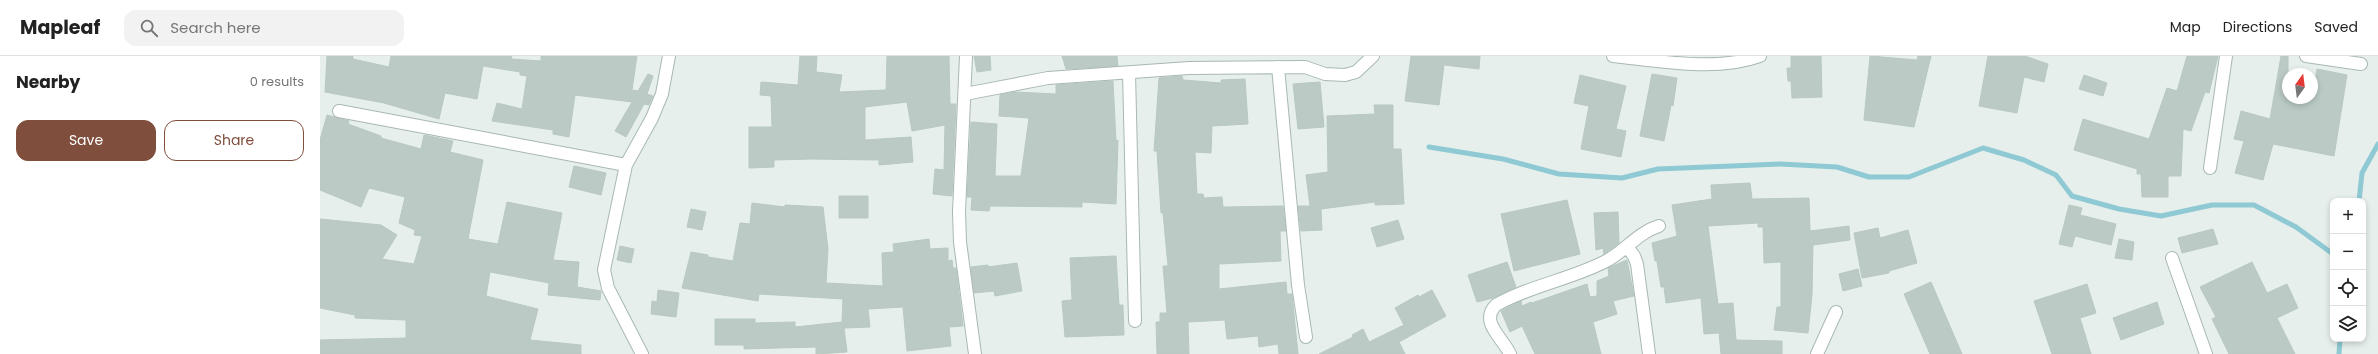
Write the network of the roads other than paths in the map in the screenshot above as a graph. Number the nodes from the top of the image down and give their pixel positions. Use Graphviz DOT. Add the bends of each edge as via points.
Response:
graph roads {
  1 [pos="669,56"];
  2 [pos="966,56"];
  3 [pos="1373,56"];
  4 [pos="1613,56"];
  5 [pos="1760,56"];
  6 [pos="2226,56"];
  7 [pos="2306,56"];
  8 [pos="2361,64"];
  9 [pos="1278,67"];
  10 [pos="1129,74"];
  11 [pos="965,94"];
  12 [pos="339,111"];
  13 [pos="626,165"];
  14 [pos="2210,168"];
  15 [pos="1659,226"];
  16 [pos="1627,247"];
  17 [pos="2172,258"];
  18 [pos="1836,312"];
  19 [pos="1135,321"];
  20 [pos="1306,337"];
  21 [pos="1506,353"];
  22 [pos="642,354"];
  23 [pos="975,354"];
  24 [pos="1649,354"];
  25 [pos="1816,354"];
  26 [pos="2206,354"];
  1 -- 13 [label="street" via="662,94"];
  2 -- 11 [label="street"];
  3 -- 9 [label="street" via="1356,72 1345,75 1326,74 1305,67"];
  4 -- 5 [label="street" via="1677,64 1743,63"];
  6 -- 14 [label="street"];
  7 -- 8 [label="street"];
  9 -- 10 [label="street" via="1189,68"];
  9 -- 20 [label="street" via="1298,285"];
  10 -- 11 [label="street" via="1048,78"];
  10 -- 19 [label="street"];
  11 -- 23 [label="street" via="959,212"];
  12 -- 13 [label="street"];
  13 -- 22 [label="street" via="604,270 608,288"];
  15 -- 16 [label="street" via="1642,233"];
  16 -- 21 [label="street" via="1593,267 1496,305 1490,313 1490,323"];
  16 -- 24 [label="street" via="1637,264"];
  17 -- 26 [label="street"];
  18 -- 25 [label="street"];
}
